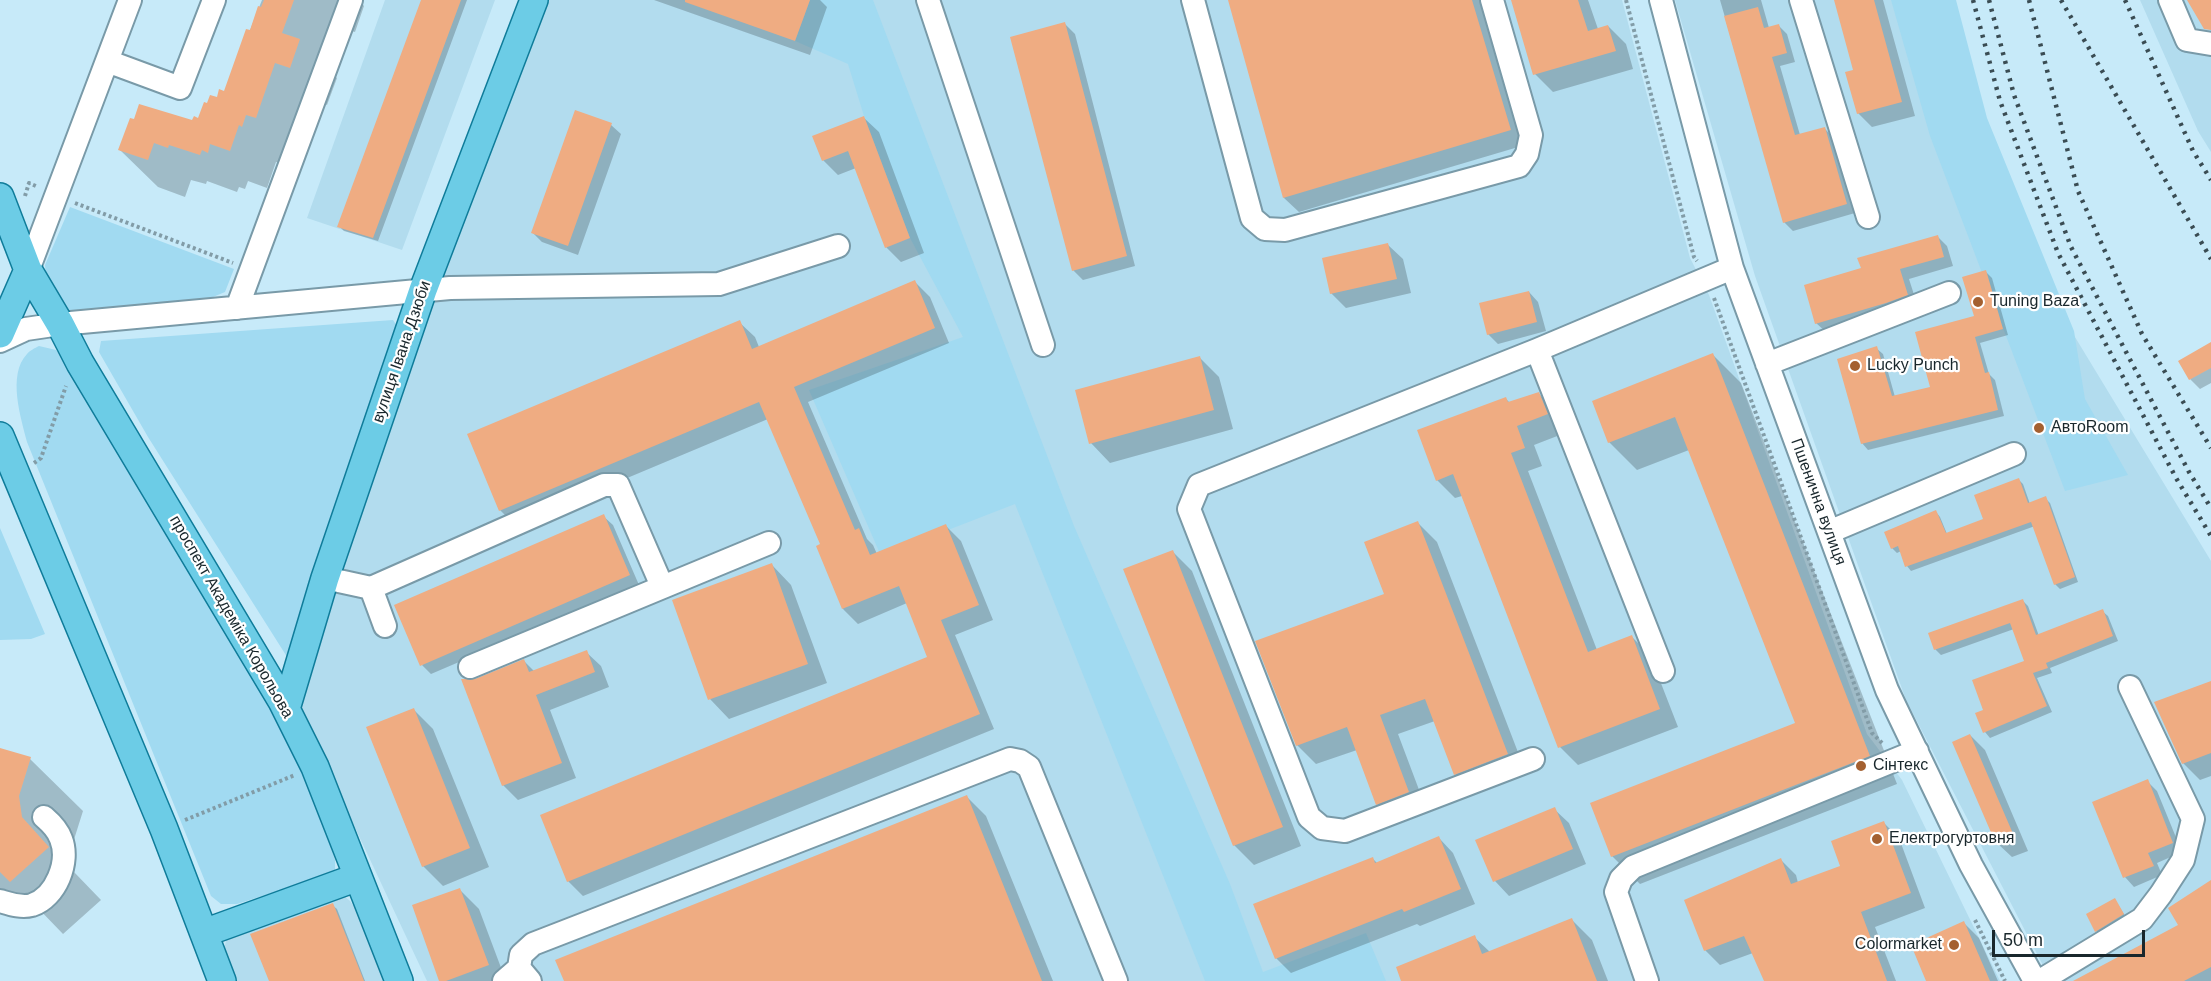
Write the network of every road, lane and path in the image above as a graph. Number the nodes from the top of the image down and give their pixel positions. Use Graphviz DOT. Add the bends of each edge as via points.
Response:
graph roads {
  1 [pos="130,0"];
  2 [pos="214,0"];
  3 [pos="351,0"];
  4 [pos="534,0"];
  5 [pos="928,0"];
  6 [pos="1193,0"];
  7 [pos="1492,0"];
  8 [pos="1661,0"];
  9 [pos="1801,0"];
  10 [pos="2170,0"];
  11 [pos="2211,44"];
  12 [pos="107,61"];
  13 [pos="29,183"];
  14 [pos="55,196"];
  15 [pos="0,197"];
  16 [pos="1868,217"];
  17 [pos="838,246"];
  18 [pos="1732,268"];
  19 [pos="251,269"];
  20 [pos="28,270"];
  21 [pos="423,290"];
  22 [pos="1949,293"];
  23 [pos="237,308"];
  24 [pos="60,324"];
  25 [pos="0,334"];
  26 [pos="0,341"];
  27 [pos="1043,345"];
  28 [pos="1537,350"];
  29 [pos="1767,364"];
  30 [pos="70,376"];
  31 [pos="0,435"];
  32 [pos="2014,454"];
  33 [pos="29,468"];
  34 [pos="1829,532"];
  35 [pos="769,543"];
  36 [pos="325,578"];
  37 [pos="662,586"];
  38 [pos="371,588"];
  39 [pos="385,626"];
  40 [pos="470,667"];
  41 [pos="1663,671"];
  42 [pos="2130,687"];
  43 [pos="286,709"];
  44 [pos="1917,751"];
  45 [pos="1533,759"];
  46 [pos="315,767"];
  47 [pos="44,817"];
  48 [pos="164,829"];
  49 [pos="358,877"];
  50 [pos="0,902"];
  51 [pos="204,933"];
  52 [pos="518,977"];
  53 [pos="222,981"];
  54 [pos="399,981"];
  55 [pos="1116,981"];
  56 [pos="1647,981"];
  57 [pos="2035,981"];
  58 [pos="2040,981"];
  1 -- 12 [label="street"];
  2 -- 12 [label="street" via="180,88"];
  3 -- 19 [label="street"];
  4 -- 21 [label="main road, вулиця Івана Дзюби"];
  5 -- 27 [label="street"];
  6 -- 7 [label="street" via="1252,218 1265,229 1285,230 1519,166 1527,154 1531,135"];
  8 -- 18 [label="street, Пшенична вулиця"];
  9 -- 16 [label="street"];
  10 -- 11 [label="street" via="2187,40"];
  12 -- 14 [label="street"];
  13 -- 14 [label="path"];
  14 -- 19 [label="path"];
  14 -- 20 [label="street"];
  15 -- 20 [label="main road, проспект Академіка Корольова"];
  17 -- 21 [label="street" via="719,284"];
  18 -- 28 [label="street"];
  18 -- 29 [label="street, Пшенична вулиця"];
  19 -- 23 [label="street"];
  20 -- 24 [label="main road, проспект Академіка Корольова"];
  20 -- 25 [label="main road"];
  21 -- 23 [label="street"];
  21 -- 36 [label="main road, вулиця Івана Дзюби"];
  22 -- 29 [label="street"];
  23 -- 24 [label="street"];
  24 -- 26 [label="street" via="26,329"];
  24 -- 43 [label="main road, проспект Академіка Корольова"];
  28 -- 41 [label="street"];
  28 -- 45 [label="street" via="1199,485 1189,509 1309,817 1322,828 1345,831"];
  29 -- 34 [label="street, Пшенична вулиця"];
  30 -- 33 [label="path" via="41,458"];
  31 -- 48 [label="main road"];
  32 -- 34 [label="street"];
  34 -- 44 [label="street, Пшенична вулиця" via="1887,690"];
  35 -- 37 [label="street"];
  36 -- 38 [label="street"];
  36 -- 43 [label="main road, вулиця Івана Дзюби"];
  37 -- 38 [label="street" via="618,484 604,484"];
  37 -- 40 [label="street"];
  38 -- 39 [label="street"];
  42 -- 58 [label="street" via="2193,819 2183,860 2142,919"];
  43 -- 46 [label="main road, проспект Академіка Корольова"];
  44 -- 56 [label="street" via="1634,867 1621,879 1616,891"];
  44 -- 57 [label="street, Пшенична вулиця" via="1971,865"];
  46 -- 48 [label="path"];
  46 -- 49 [label="main road, проспект Академіка Корольова"];
  47 -- 50 [label="street" via="61,838 61,872 42,900 22,906"];
  48 -- 51 [label="main road"];
  49 -- 51 [label="main road"];
  49 -- 54 [label="main road, проспект Академіка Корольова"];
  51 -- 53 [label="main road"];
  52 -- 55 [label="street" via="521,956 534,944 1010,759 1029,767"];
}
